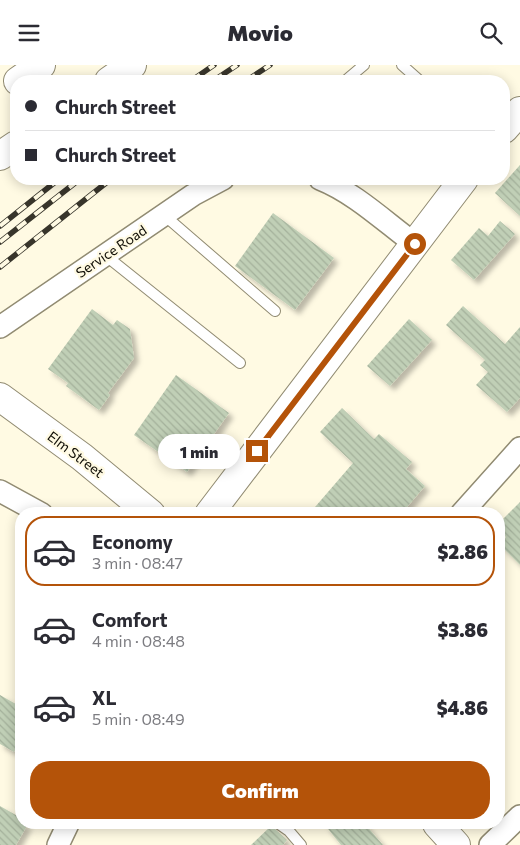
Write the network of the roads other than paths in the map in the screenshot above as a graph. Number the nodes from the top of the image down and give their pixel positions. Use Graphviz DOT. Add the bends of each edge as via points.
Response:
graph roads {
  1 [pos="41,65"];
  2 [pos="132,65"];
  3 [pos="364,65"];
  4 [pos="402,65"];
  5 [pos="27,75"];
  6 [pos="118,75"];
  7 [pos="352,75"];
  8 [pos="413,75"];
  9 [pos="520,111"];
  10 [pos="510,122"];
  11 [pos="212,185"];
  12 [pos="333,185"];
  13 [pos="459,185"];
  14 [pos="164,215"];
  15 [pos="415,244"];
  16 [pos="105,255"];
  17 [pos="275,311"];
  18 [pos="0,327"];
  19 [pos="240,363"];
  20 [pos="0,397"];
  21 [pos="520,448"];
  22 [pos="0,491"];
  23 [pos="29,507"];
  24 [pos="142,507"];
  25 [pos="214,507"];
  26 [pos="467,507"];
  27 [pos="520,816"];
  28 [pos="66,829"];
  29 [pos="286,829"];
  30 [pos="442,829"];
  31 [pos="58,845"];
  32 [pos="302,845"];
  33 [pos="456,845"];
  34 [pos="490,845"];
  1 -- 5 [label="main road"];
  2 -- 6 [label="main road"];
  3 -- 7 [label="lane"];
  4 -- 8 [label="lane"];
  9 -- 10 [label="main road"];
  11 -- 14 [label="street, Service Road"];
  12 -- 15 [label="street"];
  13 -- 15 [label="main road"];
  14 -- 16 [label="street, Service Road"];
  14 -- 17 [label="lane"];
  15 -- 25 [label="main road"];
  16 -- 18 [label="street, Service Road"];
  16 -- 19 [label="lane"];
  20 -- 24 [label="main road, Elm Street" via="97,469"];
  21 -- 26 [label="street"];
  22 -- 23 [label="street"];
  27 -- 34 [label="street"];
  28 -- 31 [label="street"];
  29 -- 32 [label="lane"];
  30 -- 33 [label="main road"];
}
